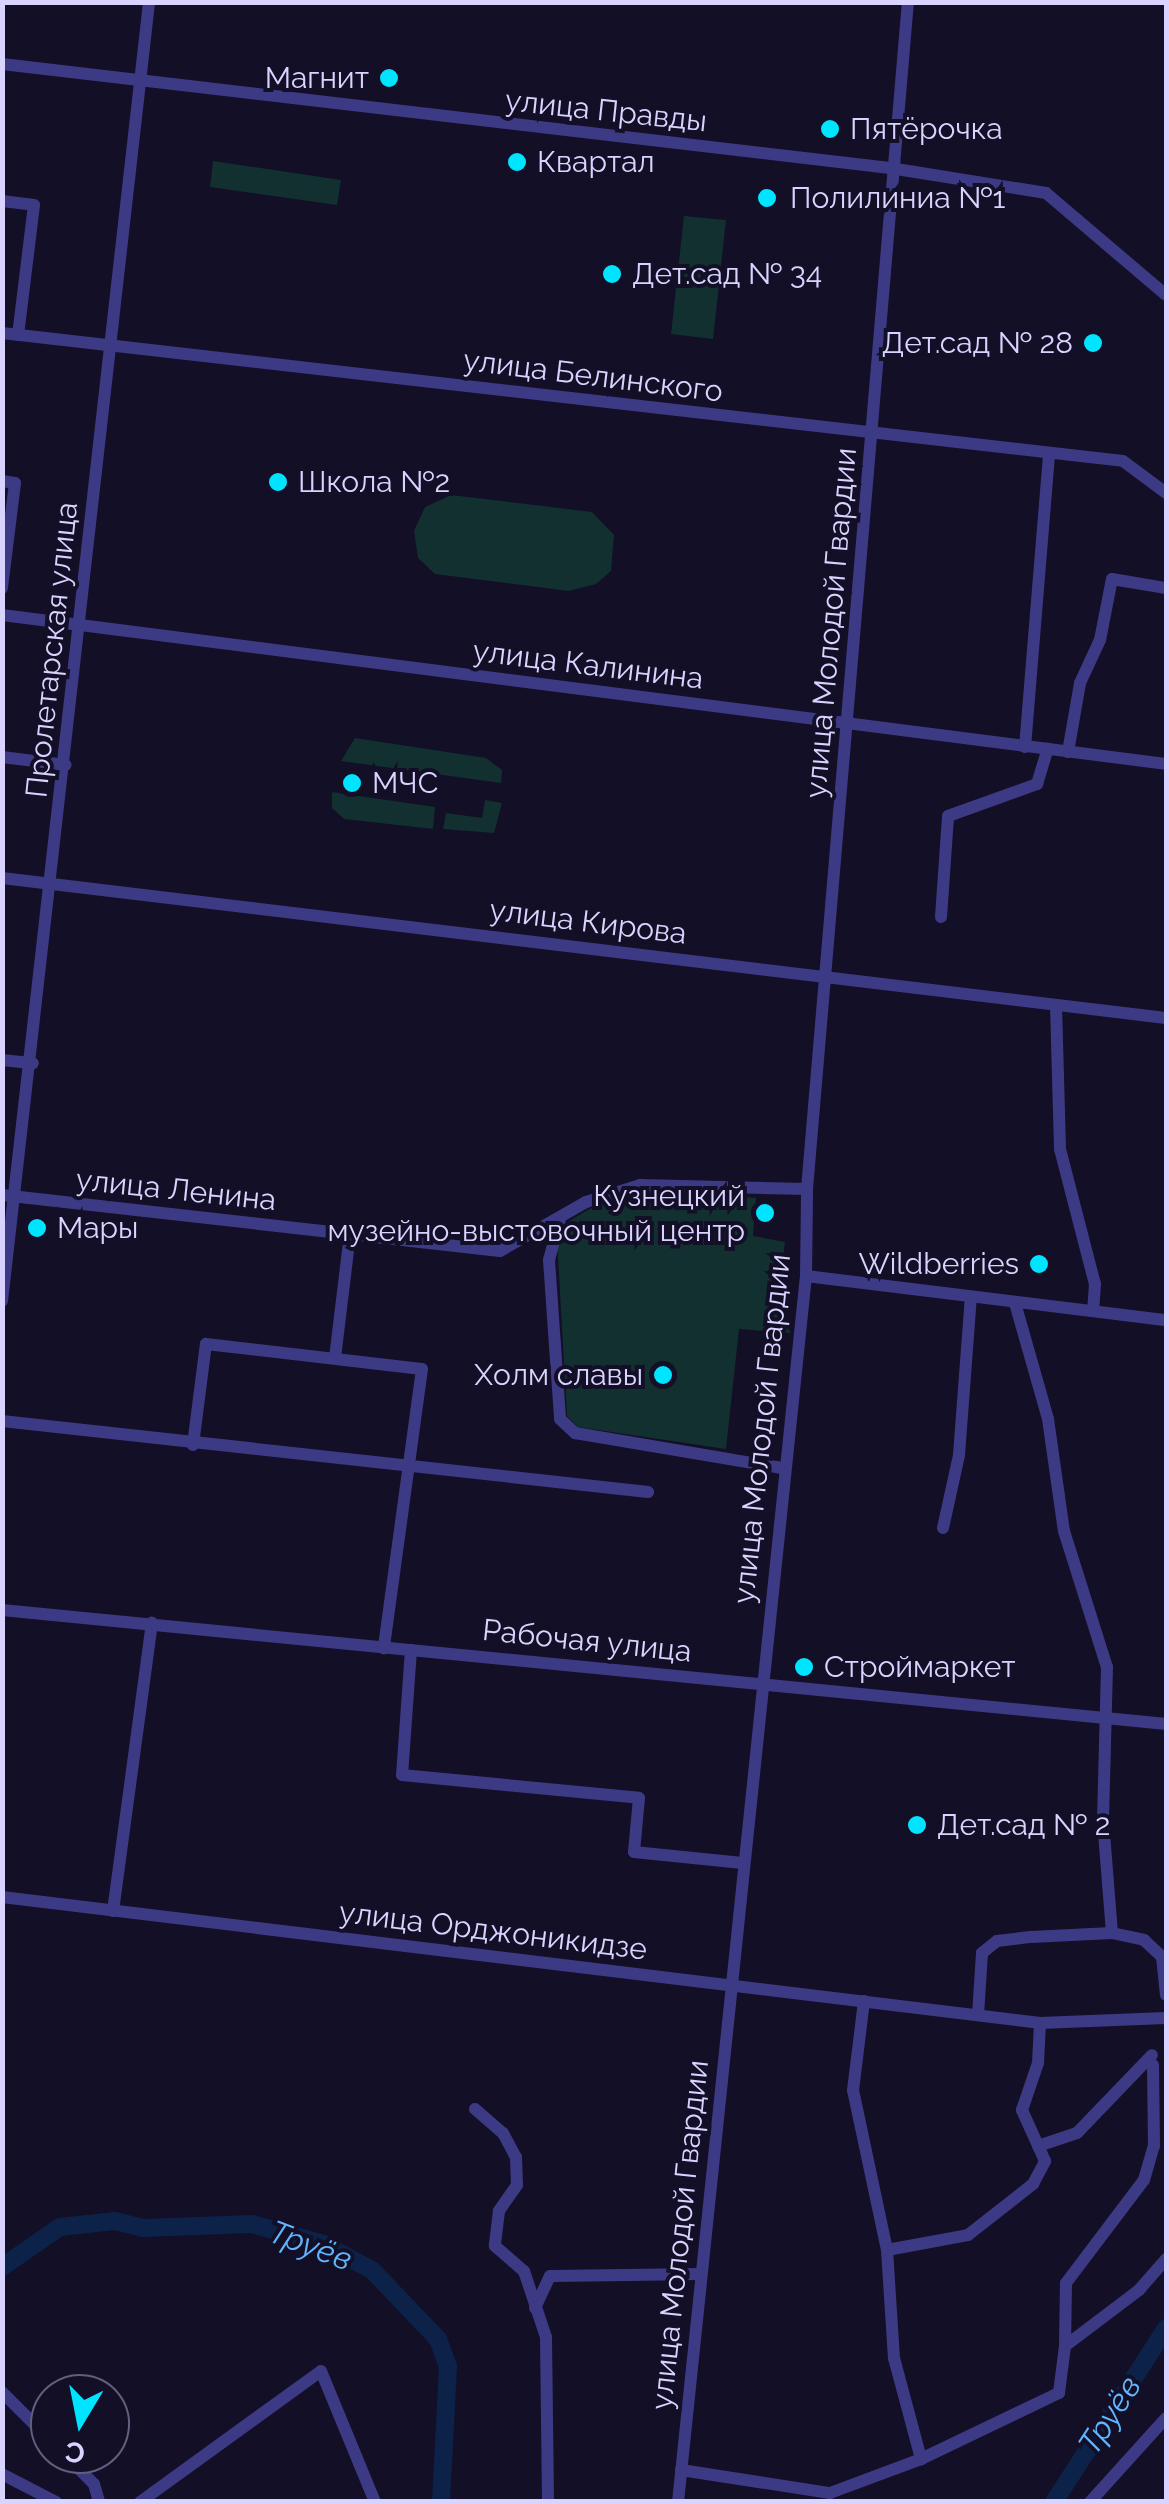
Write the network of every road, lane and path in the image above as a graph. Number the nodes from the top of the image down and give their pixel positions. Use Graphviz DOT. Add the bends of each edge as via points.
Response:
graph roads {
  1 [pos="149,2"];
  2 [pos="908,2"];
  3 [pos="2,64"];
  4 [pos="140,82"];
  5 [pos="890,168"];
  6 [pos="2,201"];
  7 [pos="1166,295"];
  8 [pos="2,333"];
  9 [pos="18,335"];
  10 [pos="107,340"];
  11 [pos="871,431"];
  12 [pos="1049,454"];
  13 [pos="2,481"];
  14 [pos="1166,493"];
  15 [pos="2,588"];
  16 [pos="1166,588"];
  17 [pos="2,615"];
  18 [pos="81,626"];
  19 [pos="848,723"];
  20 [pos="1025,747"];
  21 [pos="1048,750"];
  22 [pos="1068,752"];
  23 [pos="2,757"];
  24 [pos="66,764"];
  25 [pos="1166,764"];
  26 [pos="2,878"];
  27 [pos="53,884"];
  28 [pos="942,917"];
  29 [pos="828,976"];
  30 [pos="1056,1005"];
  31 [pos="1166,1018"];
  32 [pos="2,1060"];
  33 [pos="34,1063"];
  34 [pos="807,1189"];
  35 [pos="2,1195"];
  36 [pos="19,1197"];
  37 [pos="560,1218"];
  38 [pos="350,1234"];
  39 [pos="806,1276"];
  40 [pos="971,1298"];
  41 [pos="2,1302"];
  42 [pos="1016,1303"];
  43 [pos="1094,1311"];
  44 [pos="1166,1320"];
  45 [pos="335,1358"];
  46 [pos="2,1421"];
  47 [pos="193,1445"];
  48 [pos="408,1468"];
  49 [pos="782,1468"];
  50 [pos="648,1492"];
  51 [pos="942,1528"];
  52 [pos="2,1610"];
  53 [pos="152,1623"];
  54 [pos="384,1648"];
  55 [pos="411,1650"];
  56 [pos="761,1683"];
  57 [pos="1104,1719"];
  58 [pos="1166,1724"];
  59 [pos="742,1863"];
  60 [pos="2,1897"];
  61 [pos="114,1911"];
  62 [pos="1112,1933"];
  63 [pos="730,1984"];
  64 [pos="1166,1996"];
  65 [pos="864,2001"];
  66 [pos="978,2015"];
  67 [pos="1166,2018"];
  68 [pos="1040,2023"];
  69 [pos="476,2108"];
  70 [pos="1038,2146"];
  71 [pos="887,2250"];
  72 [pos="1166,2259"];
  73 [pos="701,2274"];
  74 [pos="536,2308"];
  75 [pos="1065,2346"];
  76 [pos="2,2392"];
  77 [pos="1166,2418"];
  78 [pos="30,2420"];
  79 [pos="921,2459"];
  80 [pos="681,2470"];
  81 [pos="2,2474"];
  82 [pos="84,2474"];
  83 [pos="830,2497"];
  84 [pos="56,2502"];
  85 [pos="99,2502"];
  86 [pos="140,2502"];
  87 [pos="375,2502"];
  88 [pos="548,2502"];
  89 [pos="678,2502"];
  90 [pos="1090,2502"];
  1 -- 4 [label="street, Пролетарская улица"];
  2 -- 5 [label="street, улица Молодой Гвардии"];
  3 -- 4 [label="street, улица Правды"];
  4 -- 5 [label="street, улица Правды"];
  4 -- 10 [label="street, Пролетарская улица"];
  5 -- 7 [label="street, улица Правды" via="1046,192"];
  5 -- 11 [label="street, улица Молодой Гвардии"];
  6 -- 9 [label="street" via="34,205"];
  8 -- 9 [label="street, улица Белинского"];
  9 -- 10 [label="street, улица Белинского"];
  10 -- 11 [label="street, улица Белинского"];
  10 -- 18 [label="street, Пролетарская улица"];
  11 -- 12 [label="street, улица Белинского"];
  11 -- 19 [label="street, улица Молодой Гвардии"];
  12 -- 14 [label="street, улица Белинского" via="1123,460"];
  12 -- 20 [label="street"];
  13 -- 15 [label="street" via="15,483"];
  16 -- 22 [label="street" via="1112,579 1100,640 1080,684"];
  17 -- 18 [label="street, улица Калинина"];
  18 -- 19 [label="street, улица Калинина"];
  18 -- 24 [label="street, Пролетарская улица"];
  19 -- 20 [label="street, улица Калинина"];
  19 -- 29 [label="street, улица Молодой Гвардии"];
  20 -- 21 [label="street, улица Калинина"];
  21 -- 22 [label="street, улица Калинина"];
  21 -- 28 [label="street" via="1036,784 948,816"];
  22 -- 25 [label="street, улица Калинина"];
  23 -- 24 [label="street"];
  24 -- 27 [label="street, Пролетарская улица"];
  26 -- 27 [label="street, улица Кирова"];
  27 -- 29 [label="street, улица Кирова"];
  27 -- 33 [label="street, Пролетарская улица"];
  29 -- 30 [label="street, улица Кирова"];
  29 -- 34 [label="street, улица Молодой Гвардии"];
  30 -- 31 [label="street, улица Кирова"];
  30 -- 43 [label="street" via="1060,1149 1095,1284"];
  32 -- 33 [label="street"];
  33 -- 36 [label="street, Пролетарская улица"];
  34 -- 37 [label="street, улица Ленина" via="640,1185"];
  34 -- 39 [label="street, улица Молодой Гвардии"];
  35 -- 36 [label="street, улица Ленина"];
  36 -- 38 [label="street, улица Ленина"];
  36 -- 41 [label="street, Пролетарская улица"];
  37 -- 38 [label="street, улица Ленина" via="500,1251"];
  37 -- 49 [label="street" via="548,1260 560,1419 575,1433"];
  38 -- 45 [label="street"];
  39 -- 40 [label="street"];
  39 -- 49 [label="street, улица Молодой Гвардии"];
  40 -- 42 [label="street"];
  40 -- 51 [label="street" via="959,1454"];
  42 -- 43 [label="street"];
  42 -- 57 [label="street" via="1048,1419 1064,1531 1103,1650"];
  43 -- 44 [label="street"];
  45 -- 47 [label="street" via="206,1344"];
  45 -- 48 [label="street" via="422,1369"];
  46 -- 47 [label="street"];
  47 -- 48 [label="street"];
  48 -- 50 [label="street"];
  48 -- 54 [label="street"];
  49 -- 56 [label="street, улица Молодой Гвардии"];
  52 -- 53 [label="street, Рабочая улица"];
  53 -- 54 [label="street, Рабочая улица"];
  53 -- 61 [label="street"];
  54 -- 55 [label="street, Рабочая улица"];
  55 -- 56 [label="street, Рабочая улица"];
  55 -- 59 [label="street" via="402,1775 640,1798 634,1852"];
  56 -- 57 [label="street, Рабочая улица"];
  56 -- 59 [label="street, улица Молодой Гвардии"];
  57 -- 58 [label="street, Рабочая улица"];
  57 -- 62 [label="street" via="1102,1821"];
  59 -- 63 [label="street, улица Молодой Гвардии"];
  60 -- 61 [label="street, улица Орджоникидзе"];
  61 -- 63 [label="street, улица Орджоникидзе"];
  62 -- 64 [label="street" via="1156,1946"];
  62 -- 66 [label="street" via="988,1945"];
  63 -- 65 [label="street, улица Орджоникидзе"];
  63 -- 73 [label="street, улица Молодой Гвардии"];
  65 -- 66 [label="street, улица Орджоникидзе"];
  65 -- 71 [label="street" via="853,2090"];
  66 -- 68 [label="street, улица Орджоникидзе"];
  67 -- 68 [label="street, улица Орджоникидзе"];
  68 -- 70 [label="street" via="1038,2063 1022,2110"];
  69 -- 74 [label="street" via="516,2158 517,2185 500,2210 495,2246 524,2272"];
  70 -- 71 [label="street" via="1045,2161 1033,2184 992,2220 968,2235"];
  70 -- 75 [label="street" via="1077,2133 1153,2060 1154,2146 1144,2180 1066,2284"];
  71 -- 79 [label="street" via="894,2358"];
  72 -- 75 [label="street" via="1139,2290"];
  73 -- 74 [label="street" via="550,2276"];
  73 -- 80 [label="street, улица Молодой Гвардии"];
  74 -- 88 [label="street" via="551,2369"];
  75 -- 79 [label="street" via="1059,2394"];
  76 -- 78 [label="street"];
  77 -- 90 [label="street"];
  79 -- 83 [label="street"];
  80 -- 83 [label="street"];
  80 -- 89 [label="street, улица Молодой Гвардии"];
  81 -- 84 [label="street"];
  82 -- 85 [label="street"];
  86 -- 87 [label="street" via="321,2372"];
}
